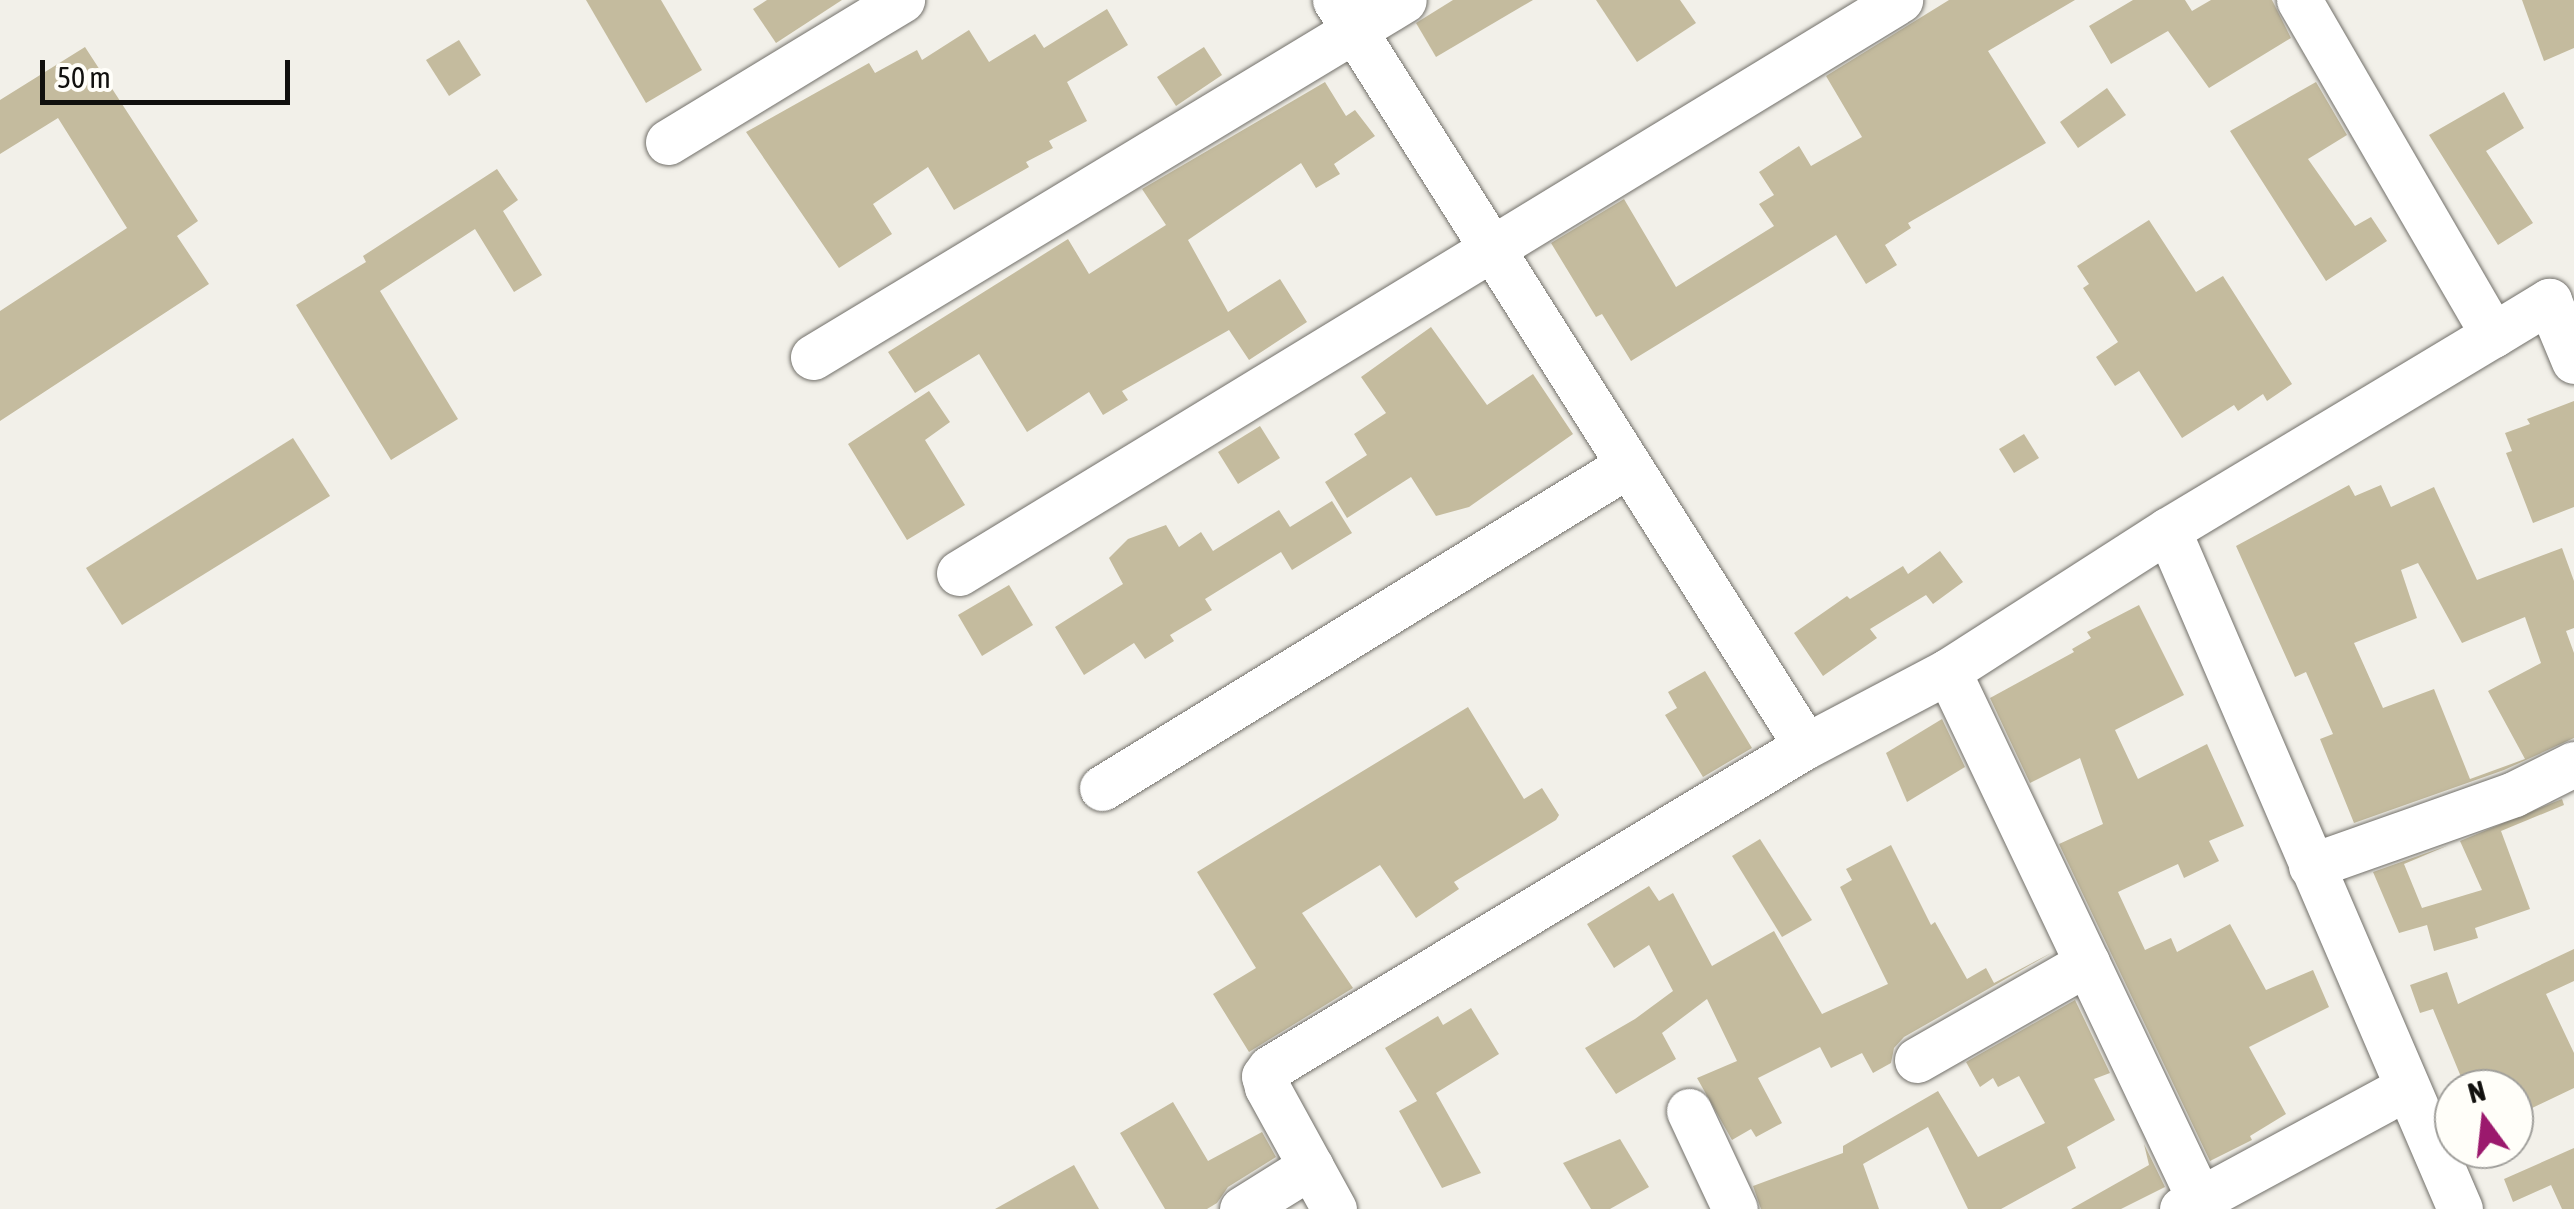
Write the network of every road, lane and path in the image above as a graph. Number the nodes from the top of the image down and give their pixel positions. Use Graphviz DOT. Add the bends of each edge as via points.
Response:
graph roads {
  1 [pos="902,0"];
  2 [pos="1404,0"];
  3 [pos="1900,0"];
  4 [pos="2299,0"];
  5 [pos="1345,15"];
  6 [pos="668,142"];
  7 [pos="1492,249"];
  8 [pos="2562,291"];
  9 [pos="2494,335"];
  10 [pos="813,357"];
  11 [pos="2574,360"];
  12 [pos="1628,464"];
  13 [pos="2168,530"];
  14 [pos="959,574"];
  15 [pos="1948,671"];
  16 [pos="1806,746"];
  17 [pos="2574,764"];
  18 [pos="1102,788"];
  19 [pos="2311,866"];
  20 [pos="2087,963"];
  21 [pos="1917,1060"];
  22 [pos="2406,1088"];
  23 [pos="1690,1112"];
  24 [pos="1311,1166"];
  25 [pos="2195,1206"];
  26 [pos="1242,1209"];
  27 [pos="1334,1209"];
  28 [pos="1735,1209"];
  29 [pos="2460,1209"];
  1 -- 6 [label="street"];
  2 -- 5 [label="street"];
  3 -- 7 [label="street"];
  4 -- 9 [label="street"];
  5 -- 7 [label="street"];
  5 -- 10 [label="street"];
  7 -- 12 [label="street"];
  7 -- 14 [label="street"];
  8 -- 9 [label="street"];
  8 -- 11 [label="street"];
  9 -- 13 [label="street"];
  12 -- 16 [label="street"];
  12 -- 18 [label="street"];
  13 -- 15 [label="street"];
  13 -- 19 [label="street"];
  15 -- 16 [label="street"];
  15 -- 20 [label="street"];
  16 -- 24 [label="street" via="1270,1068 1267,1087"];
  17 -- 19 [label="street" via="2514,794"];
  19 -- 22 [label="street"];
  20 -- 21 [label="street"];
  20 -- 25 [label="street"];
  22 -- 25 [label="street"];
  22 -- 29 [label="street"];
  23 -- 28 [label="street"];
  24 -- 26 [label="street"];
  24 -- 27 [label="street"];
}
